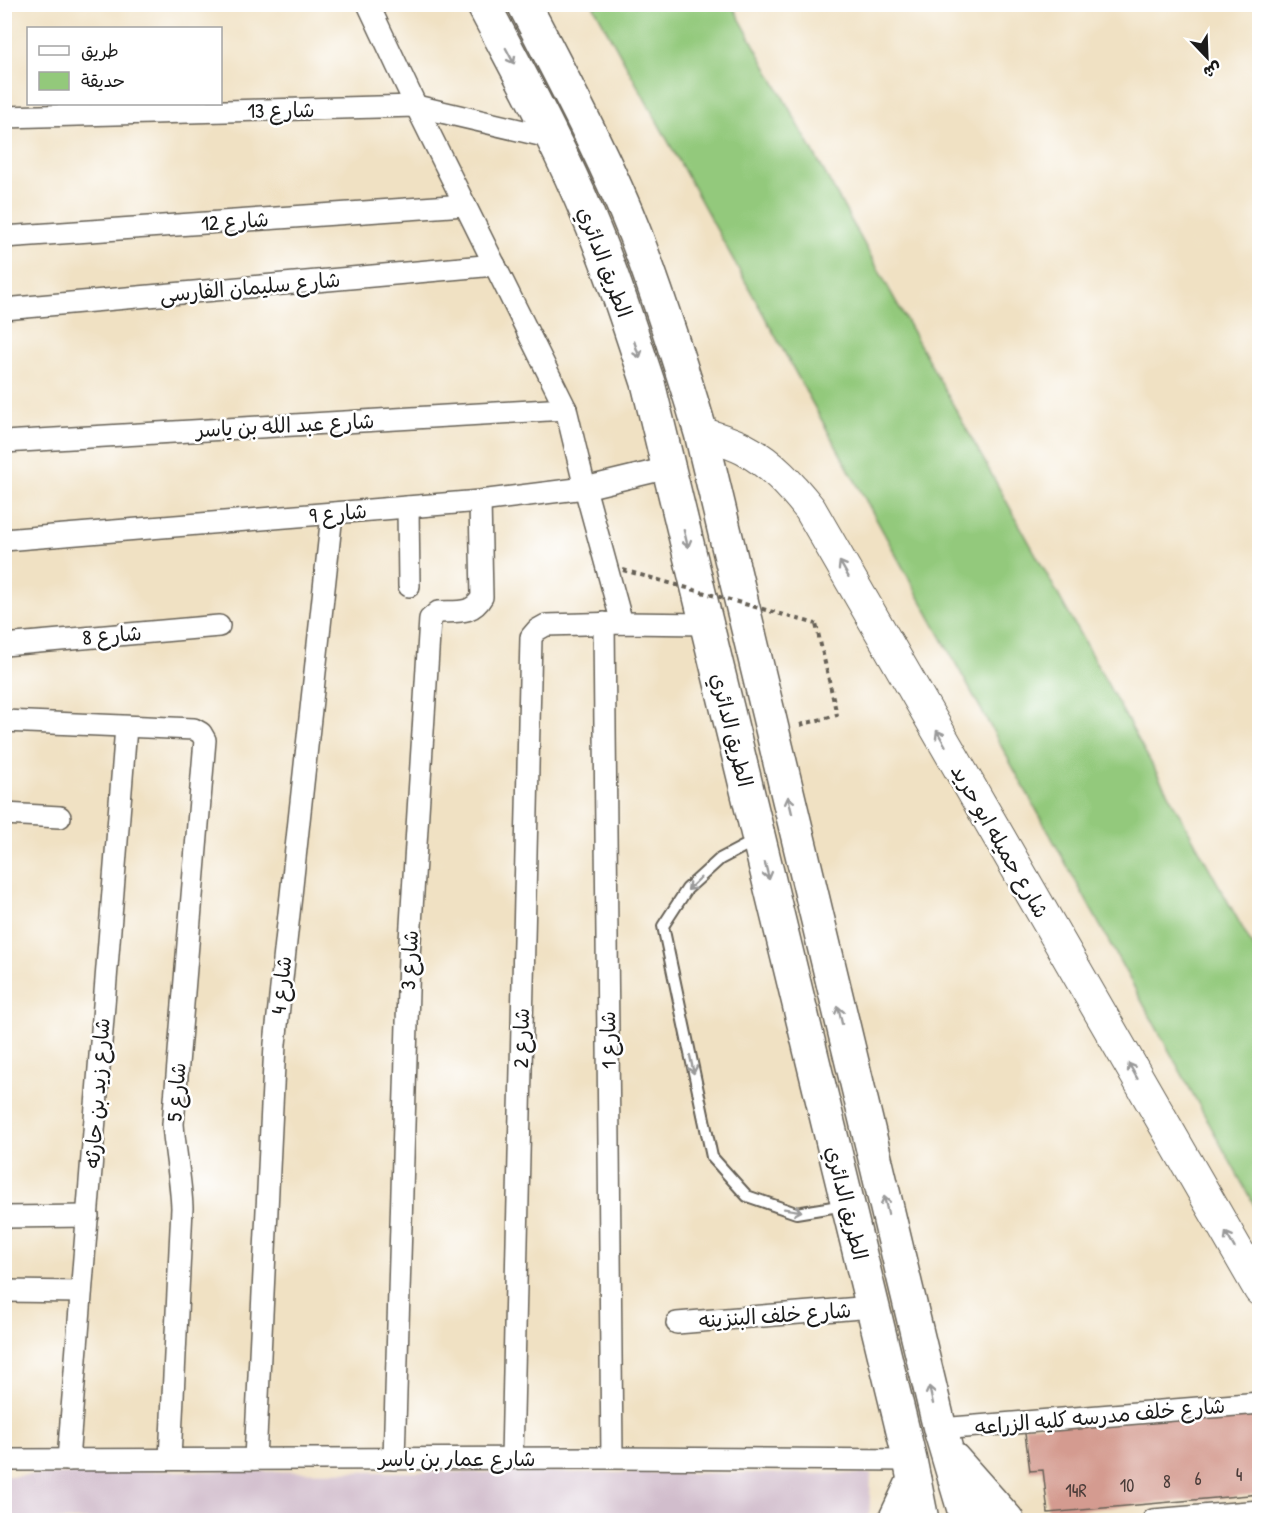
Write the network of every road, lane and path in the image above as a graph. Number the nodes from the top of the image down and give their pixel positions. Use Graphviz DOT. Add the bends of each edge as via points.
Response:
graph roads {
  1 [pos="368,4"];
  2 [pos="483,4"];
  3 [pos="525,4"];
  4 [pos="416,106"];
  5 [pos="4,117"];
  6 [pos="553,138"];
  7 [pos="465,205"];
  8 [pos="4,237"];
  9 [pos="495,265"];
  10 [pos="4,309"];
  11 [pos="566,409"];
  12 [pos="701,433"];
  13 [pos="4,442"];
  14 [pos="668,468"];
  15 [pos="585,488"];
  16 [pos="480,501"];
  17 [pos="408,507"];
  18 [pos="332,514"];
  19 [pos="4,540"];
  20 [pos="623,570"];
  21 [pos="408,586"];
  22 [pos="613,623"];
  23 [pos="706,624"];
  24 [pos="219,626"];
  25 [pos="4,645"];
  26 [pos="4,721"];
  27 [pos="126,727"];
  28 [pos="773,733"];
  29 [pos="4,814"];
  30 [pos="60,817"];
  31 [pos="759,839"];
  32 [pos="848,1205"];
  33 [pos="88,1216"];
  34 [pos="4,1218"];
  35 [pos="1260,1290"];
  36 [pos="4,1291"];
  37 [pos="81,1292"];
  38 [pos="872,1307"];
  39 [pos="677,1323"];
  40 [pos="1260,1403"];
  41 [pos="943,1440"];
  42 [pos="512,1458"];
  43 [pos="612,1458"];
  44 [pos="170,1459"];
  45 [pos="255,1459"];
  46 [pos="394,1459"];
  47 [pos="4,1460"];
  48 [pos="68,1460"];
  49 [pos="912,1470"];
  50 [pos="1248,1515"];
  51 [pos="896,1521"];
  52 [pos="922,1521"];
  53 [pos="967,1521"];
  54 [pos="1007,1521"];
  55 [pos="1153,1521"];
  1 -- 4 [label="street, شارع 1"];
  2 -- 6 [label="main road, الطريق الدائري, one-way"];
  3 -- 12 [label="main road, الطريق الدائري" via="592,137 634,232 672,335"];
  4 -- 5 [label="street, شارع 13"];
  4 -- 6 [label="street, شارع 13"];
  4 -- 7 [label="street, شارع 1"];
  6 -- 14 [label="main road, الطريق الدائري, one-way" via="621,300 648,383"];
  7 -- 8 [label="street, شارع 12"];
  7 -- 9 [label="street, شارع 1"];
  9 -- 10 [label="street, شارع سليمان الفارسى"];
  9 -- 11 [label="street, شارع 1"];
  11 -- 13 [label="street, شارع عبد الله بن ياسر"];
  11 -- 15 [label="street, شارع 1"];
  12 -- 28 [label="main road, الطريق الدائري"];
  35 -- 12 [label="street, شارع جميله ابو حريد, one-way" via="810,509 769,465 744,449"];
  14 -- 15 [label="street, شارع 9"];
  14 -- 23 [label="main road, الطريق الدائري, one-way"];
  15 -- 16 [label="street, شارع 9"];
  15 -- 22 [label="street, شارع 1"];
  16 -- 17 [label="street, شارع 9"];
  16 -- 46 [label="street, شارع 3" via="482,597 468,611 438,612 430,624 409,957"];
  17 -- 18 [label="street, شارع 9"];
  17 -- 21 [label="street"];
  18 -- 19 [label="street, شارع 9"];
  18 -- 45 [label="street, شارع 4" via="275,1044"];
  20 -- 28 [label="path, bridge" via="816,624 837,715"];
  22 -- 23 [label="street"];
  22 -- 42 [label="street, شارع 2" via="546,625 531,637 529,647"];
  22 -- 43 [label="street, شارع 1"];
  23 -- 31 [label="main road, الطريق الدائري"];
  24 -- 25 [label="street, شارع 8"];
  26 -- 27 [label="street"];
  27 -- 33 [label="street, شارع زيد بن حارثه"];
  27 -- 44 [label="street, شارع 5" via="194,729 205,740 173,1124 182,1208"];
  41 -- 28 [label="main road, الطريق الدائري, one-way"];
  29 -- 30 [label="street"];
  31 -- 32 [label="main road, الطريق الدائري, one-way"];
  31 -- 32 [label="lane, one-way" via="720,859 687,889 663,926 712,1157 747,1196 796,1213"];
  32 -- 38 [label="main road, الطريق الدائري"];
  33 -- 34 [label="street"];
  33 -- 37 [label="street, شارع زيد بن حارثه"];
  36 -- 37 [label="street"];
  37 -- 48 [label="street, شارع زيد بن حارثه"];
  38 -- 39 [label="street, شارع خلف البنزينه"];
  38 -- 49 [label="main road, الطريق الدائري"];
  40 -- 41 [label="street, شارع خلف مدرسه كليه الزراعه"];
  41 -- 53 [label="main road, الطريق الدائري"];
  41 -- 54 [label="main road"];
  42 -- 43 [label="street, شارع عمار بن ياسر"];
  42 -- 46 [label="street, شارع عمار بن ياسر"];
  43 -- 49 [label="street, شارع عمار بن ياسر"];
  44 -- 45 [label="street, شارع عمار بن ياسر"];
  44 -- 48 [label="street, شارع عمار بن ياسر"];
  45 -- 46 [label="street, شارع عمار بن ياسر"];
  47 -- 48 [label="street, شارع عمار بن ياسر"];
  49 -- 51 [label="main road"];
  49 -- 52 [label="main road, الطريق الدائري"];
  50 -- 55 [label="street"];
}
